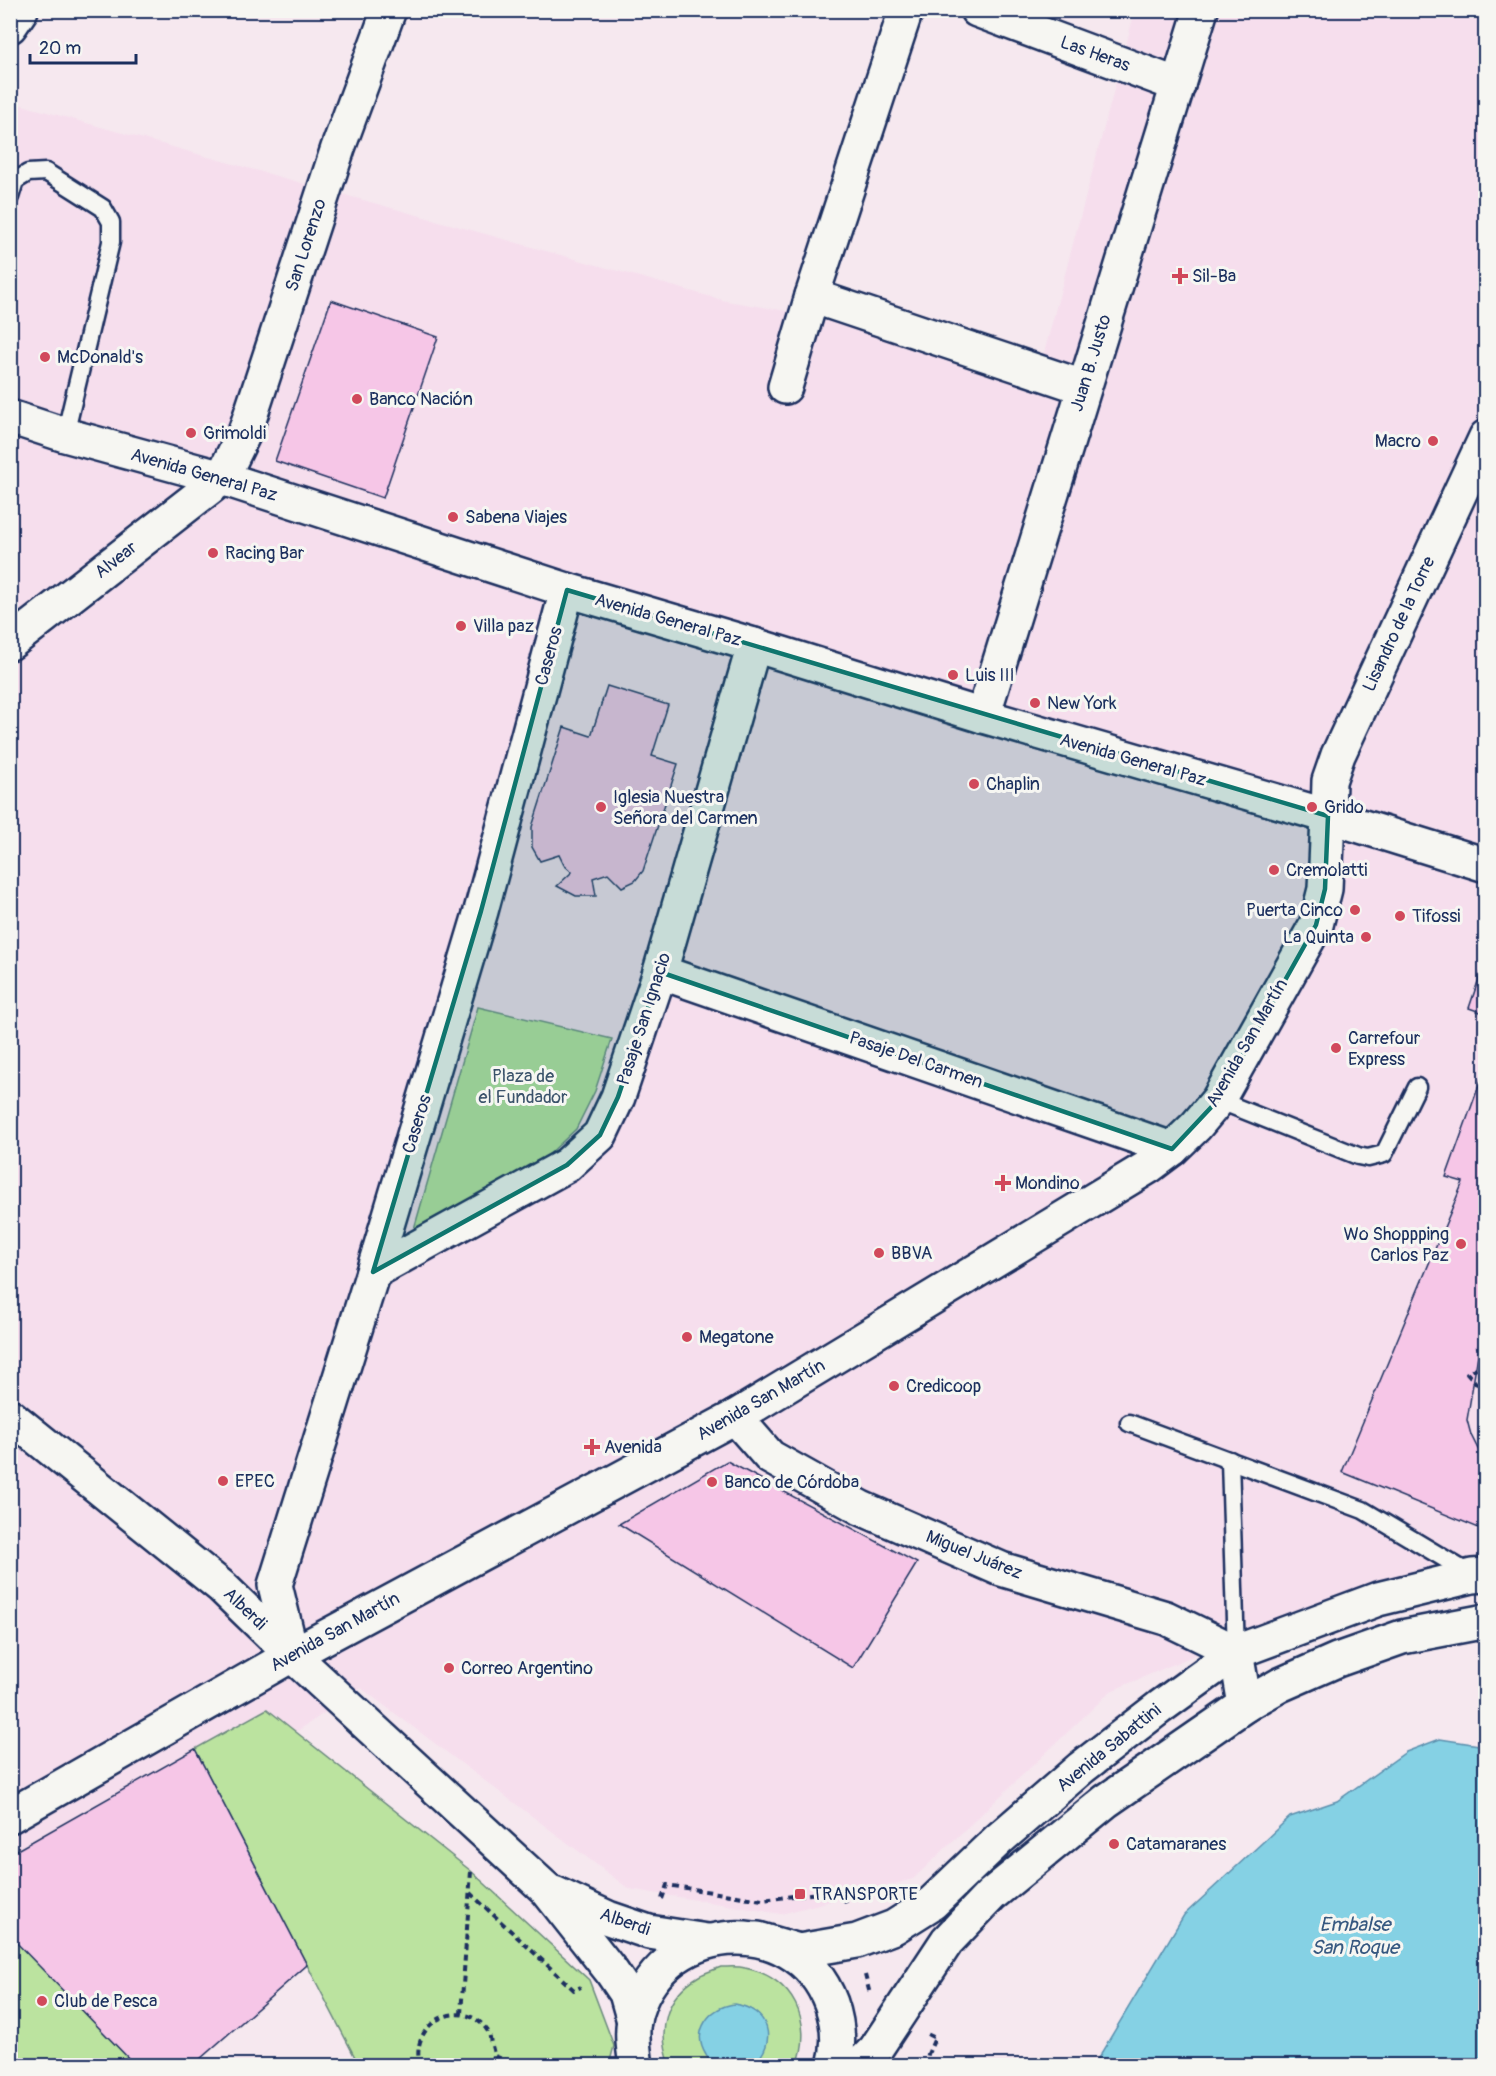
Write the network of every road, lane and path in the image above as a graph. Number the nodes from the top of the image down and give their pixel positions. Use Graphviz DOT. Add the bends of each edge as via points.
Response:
graph roads {
  1 [pos="21,10"];
  2 [pos="389,10"];
  3 [pos="906,10"];
  4 [pos="977,10"];
  5 [pos="1201,10"];
  6 [pos="10,26"];
  7 [pos="1178,85"];
  8 [pos="10,197"];
  9 [pos="812,296"];
  10 [pos="785,387"];
  11 [pos="1083,387"];
  12 [pos="10,417"];
  13 [pos="65,435"];
  14 [pos="1485,437"];
  15 [pos="222,478"];
  16 [pos="567,590"];
  17 [pos="10,642"];
  18 [pos="754,645"];
  19 [pos="983,716"];
  20 [pos="1328,816"];
  21 [pos="1485,865"];
  22 [pos="660,972"];
  23 [pos="1417,1087"];
  24 [pos="1218,1100"];
  25 [pos="1172,1149"];
  26 [pos="374,1272"];
  27 [pos="1485,1347"];
  28 [pos="1477,1348"];
  29 [pos="1485,1363"];
  30 [pos="1485,1394"];
  31 [pos="10,1416"];
  32 [pos="735,1417"];
  33 [pos="1129,1423"];
  34 [pos="1230,1460"];
  35 [pos="1479,1575"];
  36 [pos="1485,1621"];
  37 [pos="1236,1652"];
  38 [pos="292,1655"];
  39 [pos="1245,1705"];
  40 [pos="10,1816"];
  41 [pos="471,1871"];
  42 [pos="547,1890"];
  43 [pos="758,1939"];
  44 [pos="707,1941"];
  45 [pos="461,2014"];
  46 [pos="634,2048"];
  47 [pos="495,2056"];
  48 [pos="840,2056"];
  49 [pos="420,2066"];
  50 [pos="492,2066"];
  51 [pos="518,2066"];
  52 [pos="859,2066"];
  1 -- 6 [label="main road"];
  2 -- 15 [label="main road, San Lorenzo" via="338,148 246,429"];
  3 -- 9 [label="main road"];
  4 -- 7 [label="main road, Las Heras"];
  5 -- 7 [label="main road, Juan B. Justo"];
  7 -- 11 [label="main road, Juan B. Justo"];
  8 -- 13 [label="lane" via="15,181 28,173 46,172 103,208 111,222 111,242"];
  9 -- 10 [label="main road"];
  9 -- 11 [label="main road"];
  11 -- 19 [label="main road, Juan B. Justo"];
  12 -- 13 [label="main road, Avenida General Paz"];
  13 -- 15 [label="main road, Avenida General Paz"];
  14 -- 20 [label="main road, Lisandro de la Torre" via="1338,755 1329,781"];
  15 -- 16 [label="main road, Avenida General Paz"];
  15 -- 17 [label="main road, Alvear"];
  16 -- 18 [label="main road, Avenida General Paz"];
  16 -- 26 [label="main road, Caseros" via="481,911"];
  18 -- 19 [label="main road, Avenida General Paz"];
  18 -- 22 [label="main road, Pasaje San Ignacio"];
  19 -- 20 [label="main road, Avenida General Paz"];
  20 -- 21 [label="main road, Avenida General Paz"];
  20 -- 24 [label="main road, Avenida San Martín" via="1325,889 1316,926"];
  22 -- 25 [label="main road, Pasaje Del Carmen"];
  22 -- 26 [label="main road, Pasaje San Ignacio" via="618,1097 600,1135 567,1165"];
  23 -- 24 [label="lane" via="1384,1154 1368,1158"];
  24 -- 25 [label="main road, Avenida San Martín"];
  25 -- 32 [label="main road, Avenida San Martín"];
  26 -- 38 [label="main road, Caseros" via="275,1585"];
  27 -- 28 [label="path"];
  29 -- 30 [label="path" via="1467,1373"];
  31 -- 38 [label="main road, Alberdi" via="222,1587"];
  32 -- 37 [label="main road, Miguel Juárez" via="770,1457 861,1508 1001,1569 1166,1618"];
  32 -- 38 [label="main road, Avenida San Martín"];
  33 -- 34 [label="lane"];
  34 -- 35 [label="lane" via="1362,1510"];
  34 -- 37 [label="lane"];
  35 -- 37 [label="main road, Avenida Sabattini" via="1378,1599"];
  36 -- 39 [label="main road" via="1402,1637 1328,1664"];
  37 -- 39 [label="main road"];
  37 -- 43 [label="main road, Avenida Sabattini" via="1081,1768 932,1903 894,1927 857,1941 799,1950"];
  38 -- 40 [label="main road, Avenida San Martín"];
  38 -- 42 [label="main road, Alberdi"];
  39 -- 52 [label="main road" via="1106,1801 991,1895 947,1941 875,2050"];
  41 -- 45 [label="path"];
  42 -- 44 [label="main road, Alberdi" via="649,1932"];
  42 -- 46 [label="main road, Alberdi" via="626,1993"];
  43 -- 44 [label="main road"];
  43 -- 48 [label="main road" via="785,1949 808,1967 826,1990 836,2017"];
  44 -- 46 [label="main road" via="681,1952 660,1970 643,1994"];
  45 -- 47 [label="path" via="488,2030"];
  45 -- 49 [label="path" via="432,2022 418,2049"];
  47 -- 50 [label="path"];
  47 -- 51 [label="path"];
}
